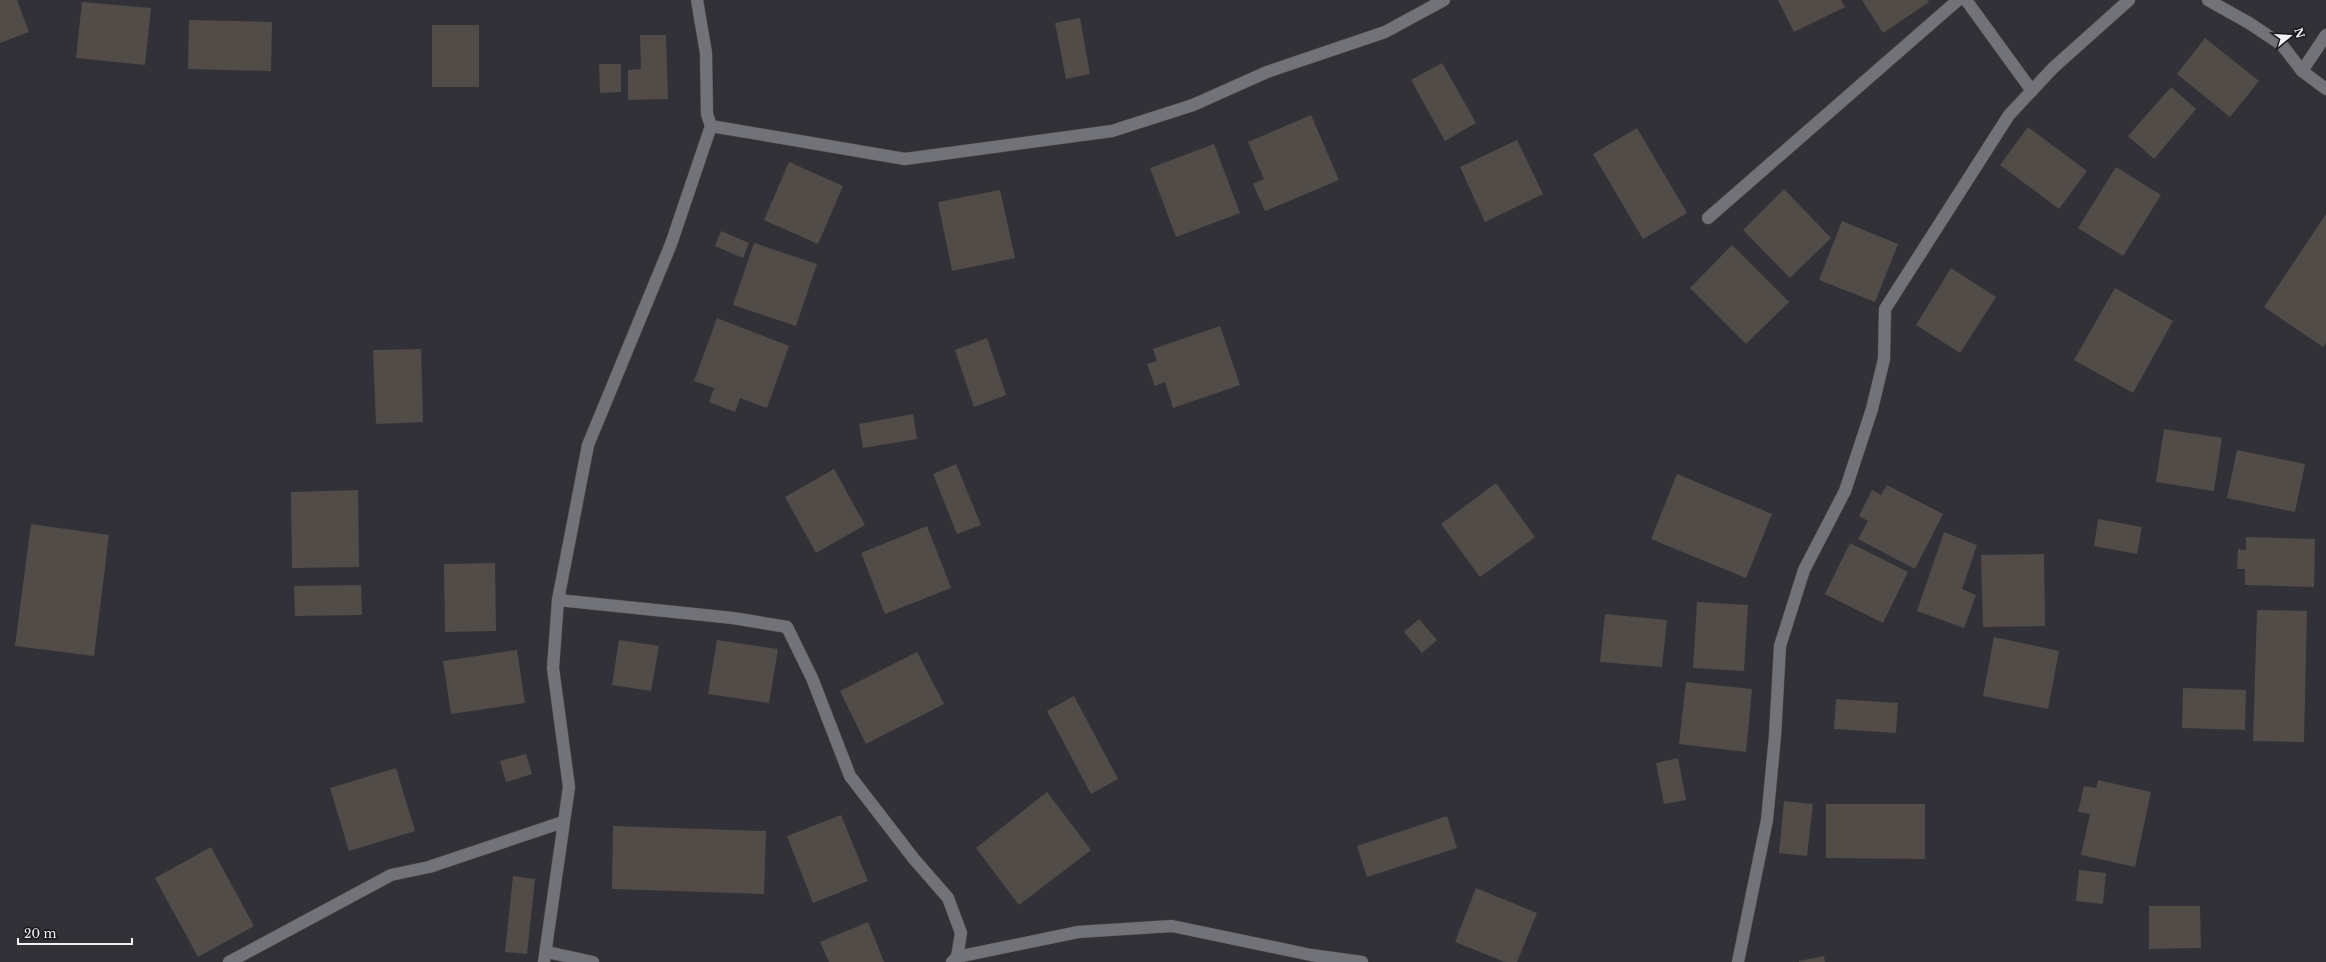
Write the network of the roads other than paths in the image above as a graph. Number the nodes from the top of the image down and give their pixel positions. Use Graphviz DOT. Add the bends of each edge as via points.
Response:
graph roads {
  1 [pos="697,0"];
  2 [pos="1444,0"];
  3 [pos="1958,0"];
  4 [pos="1966,0"];
  5 [pos="2129,0"];
  6 [pos="2208,0"];
  7 [pos="2326,35"];
  8 [pos="2302,71"];
  9 [pos="2326,89"];
  10 [pos="2032,91"];
  11 [pos="711,126"];
  12 [pos="1708,218"];
  13 [pos="558,600"];
  14 [pos="563,822"];
  15 [pos="545,957"];
  16 [pos="956,960"];
  17 [pos="229,962"];
  18 [pos="593,962"];
  19 [pos="1362,962"];
  20 [pos="1738,962"];
  1 -- 11 [label="street" via="706,54 707,114"];
  2 -- 11 [label="street" via="1384,32 1267,72 1193,105 1112,131 905,159"];
  3 -- 12 [label="street"];
  4 -- 10 [label="street"];
  5 -- 10 [label="street"];
  6 -- 8 [label="street" via="2282,44"];
  7 -- 8 [label="street"];
  8 -- 9 [label="street"];
  10 -- 20 [label="street" via="2009,115 1885,309 1884,359 1872,409 1845,491 1804,570 1780,646 1775,736 1766,820"];
  11 -- 13 [label="street" via="671,244 588,445"];
  13 -- 14 [label="street" via="553,668 569,787"];
  13 -- 16 [label="street" via="733,618 787,627 812,678 850,776 948,898 961,934"];
  14 -- 15 [label="street"];
  14 -- 17 [label="street" via="429,867 391,875"];
  15 -- 18 [label="street"];
  16 -- 19 [label="street" via="1078,932 1172,926 1311,955"];
}
